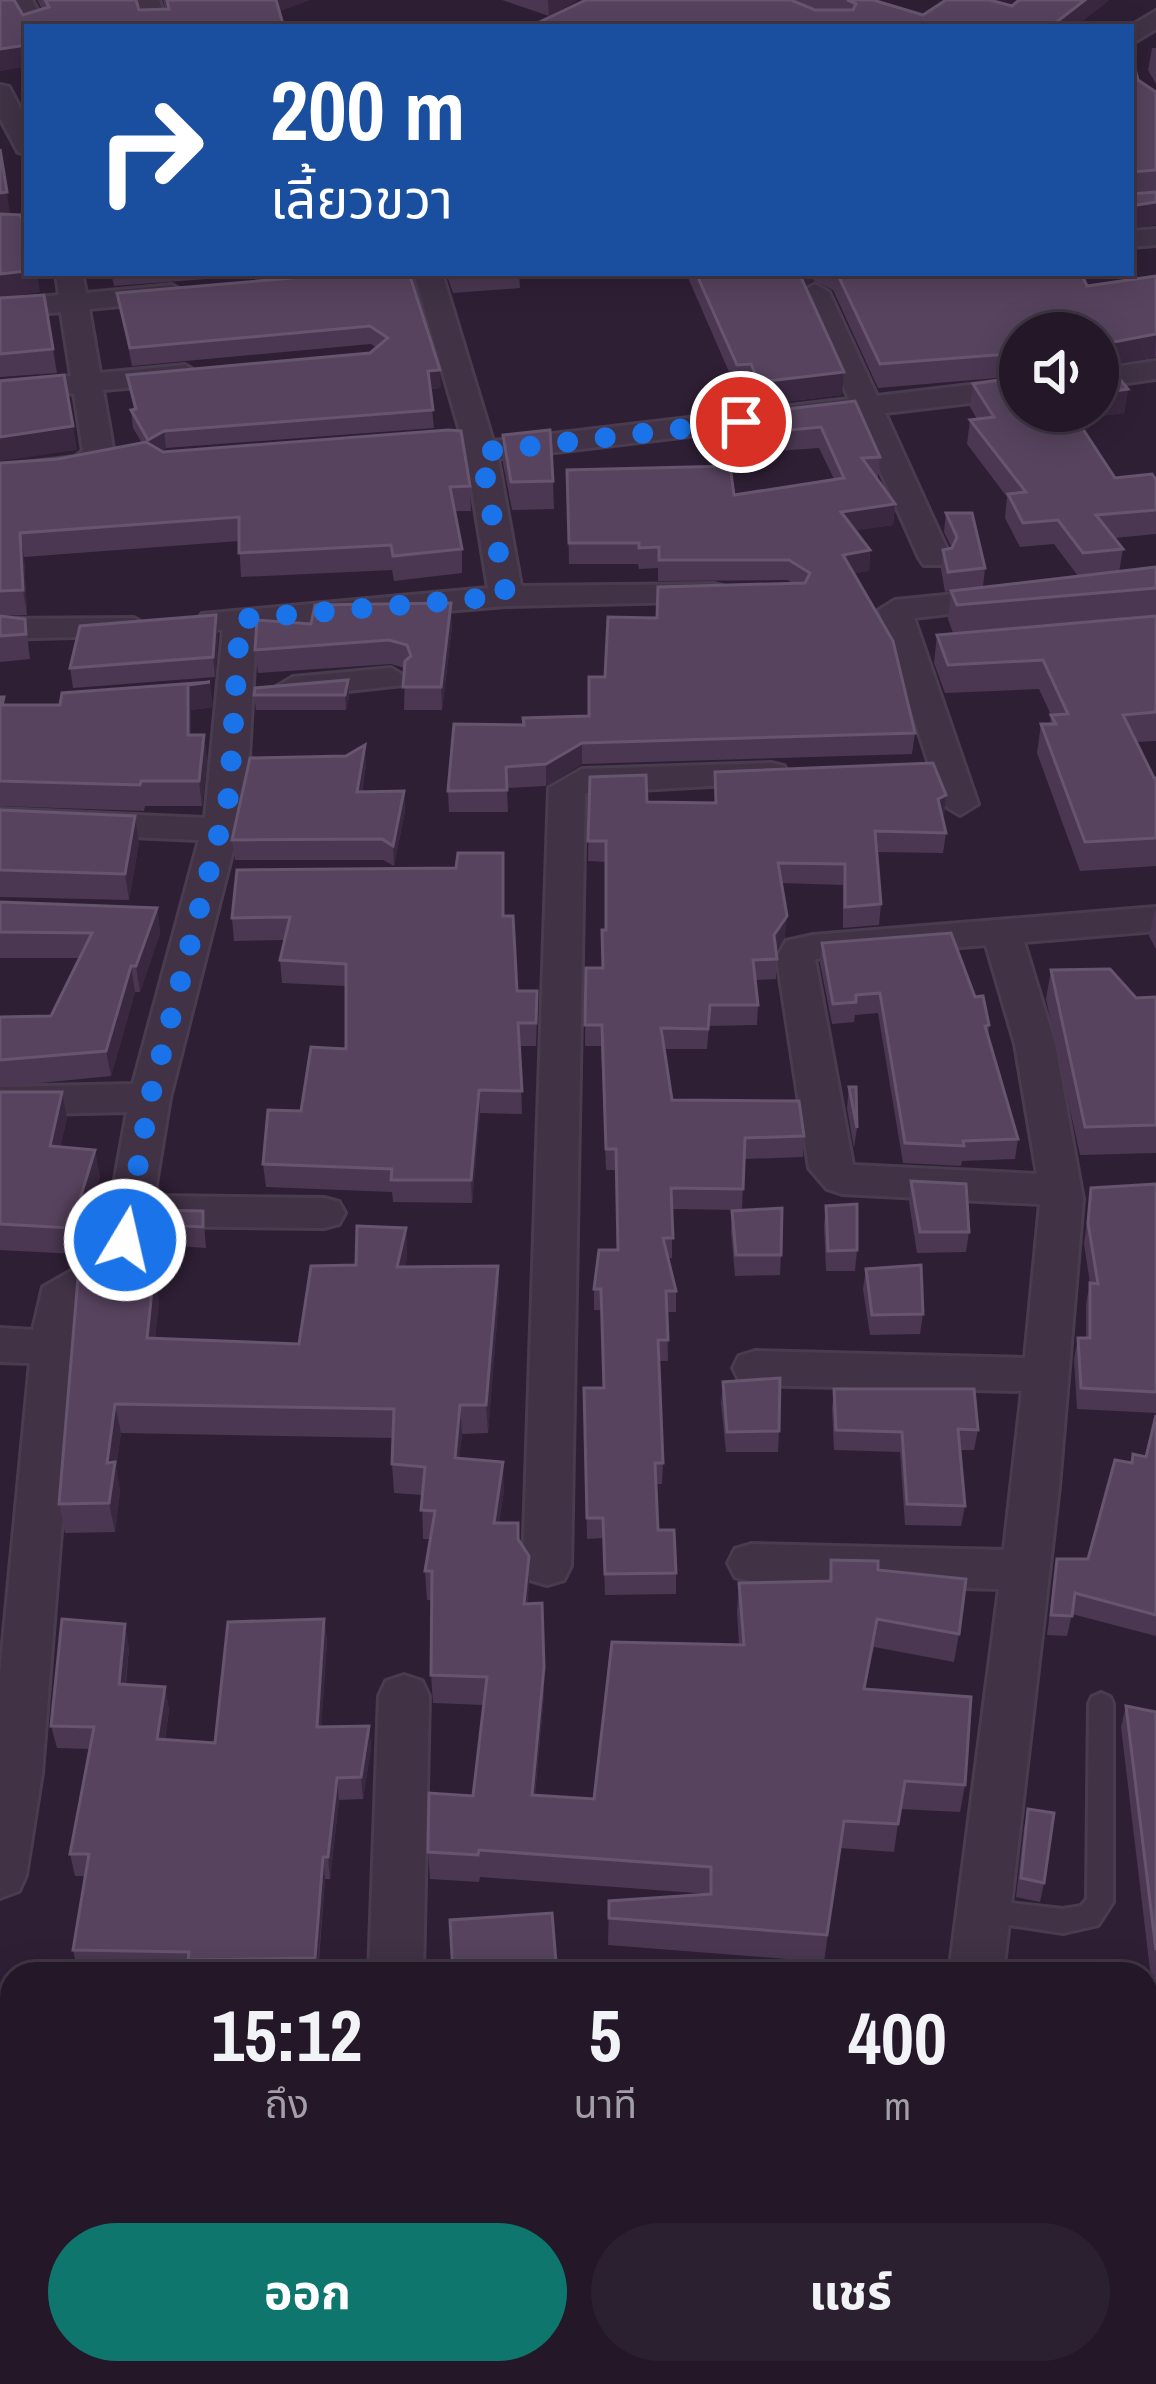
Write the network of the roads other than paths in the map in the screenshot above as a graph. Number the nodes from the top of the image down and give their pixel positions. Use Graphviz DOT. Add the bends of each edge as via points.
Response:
graph roads {
  1 [pos="0,92"];
  2 [pos="24,141"];
  3 [pos="429,276"];
  4 [pos="72,287"];
  5 [pos="211,289"];
  6 [pos="814,292"];
  7 [pos="0,309"];
  8 [pos="206,372"];
  9 [pos="1153,374"];
  10 [pos="1119,376"];
  11 [pos="87,383"];
  12 [pos="0,391"];
  13 [pos="999,391"];
  14 [pos="870,407"];
  15 [pos="471,443"];
  16 [pos="0,475"];
  17 [pos="935,557"];
  18 [pos="747,594"];
  19 [pos="506,596"];
  20 [pos="1037,596"];
  21 [pos="240,619"];
  22 [pos="0,629"];
  23 [pos="953,647"];
  24 [pos="908,651"];
  25 [pos="391,678"];
  26 [pos="235,692"];
  27 [pos="196,695"];
  28 [pos="277,763"];
  29 [pos="230,764"];
  30 [pos="946,768"];
  31 [pos="900,769"];
  32 [pos="809,772"];
  33 [pos="960,804"];
  34 [pos="0,820"];
  35 [pos="220,830"];
  36 [pos="1156,920"];
  37 [pos="1002,934"];
  38 [pos="150,1098"];
  39 [pos="0,1101"];
  40 [pos="1060,1190"];
  41 [pos="130,1211"];
  42 [pos="324,1213"];
  43 [pos="0,1345"];
  44 [pos="54,1347"];
  45 [pos="755,1368"];
  46 [pos="1046,1375"];
  47 [pos="752,1563"];
  48 [pos="548,1566"];
  49 [pos="1026,1570"];
  50 [pos="15,1628"];
  51 [pos="404,1696"];
  52 [pos="1101,1704"];
  53 [pos="0,1875"];
  54 [pos="984,1912"];
  55 [pos="396,1962"];
  56 [pos="978,1962"];
  1 -- 2 [label="street"];
  3 -- 15 [label="street"];
  4 -- 5 [label="street"];
  4 -- 7 [label="street"];
  4 -- 11 [label="street"];
  6 -- 14 [label="street"];
  8 -- 11 [label="street"];
  9 -- 10 [label="street"];
  11 -- 12 [label="street"];
  11 -- 16 [label="street" via="94,460"];
  13 -- 14 [label="street"];
  14 -- 15 [label="street"];
  14 -- 17 [label="street"];
  15 -- 19 [label="street"];
  18 -- 19 [label="street"];
  19 -- 21 [label="street"];
  20 -- 24 [label="street" via="895,610"];
  21 -- 22 [label="street"];
  21 -- 26 [label="street"];
  23 -- 24 [label="street"];
  24 -- 30 [label="street"];
  25 -- 26 [label="street"];
  26 -- 27 [label="street"];
  26 -- 29 [label="street"];
  28 -- 29 [label="street"];
  29 -- 35 [label="street"];
  30 -- 31 [label="street"];
  30 -- 33 [label="street"];
  32 -- 48 [label="street" via="582,780 567,788"];
  34 -- 35 [label="street"];
  35 -- 38 [label="street"];
  36 -- 37 [label="street"];
  37 -- 40 [label="street" via="1035,1044"];
  37 -- 40 [label="street" via="800,950 830,1168 860,1181"];
  38 -- 39 [label="street"];
  38 -- 41 [label="street"];
  40 -- 46 [label="street"];
  41 -- 42 [label="street"];
  41 -- 44 [label="street" via="109,1269 58,1298"];
  43 -- 44 [label="street"];
  44 -- 50 [label="street"];
  45 -- 46 [label="street"];
  46 -- 49 [label="street"];
  47 -- 49 [label="street"];
  49 -- 54 [label="street"];
  50 -- 53 [label="street" via="16,1773"];
  51 -- 55 [label="street"];
  52 -- 54 [label="lane" via="1100,1902 1089,1917 1063,1922"];
  54 -- 56 [label="street"];
}
